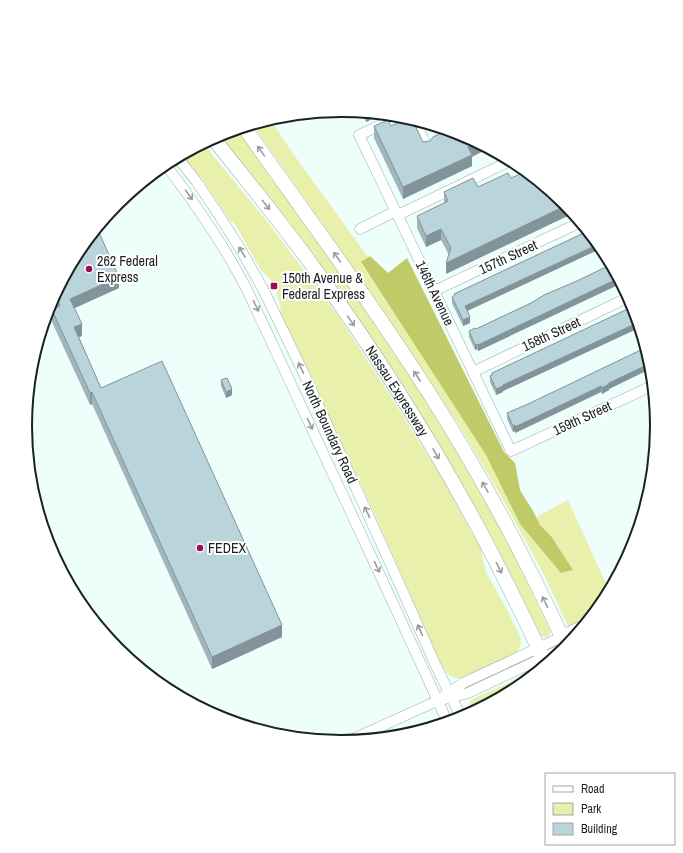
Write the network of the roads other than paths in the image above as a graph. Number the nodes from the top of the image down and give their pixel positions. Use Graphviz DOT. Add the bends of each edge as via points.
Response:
graph roads {
  1 [pos="389,121"];
  2 [pos="418,127"];
  3 [pos="247,132"];
  4 [pos="441,133"];
  5 [pos="443,138"];
  6 [pos="217,143"];
  7 [pos="214,145"];
  8 [pos="427,147"];
  9 [pos="181,162"];
  10 [pos="504,163"];
  11 [pos="169,170"];
  12 [pos="242,174"];
  13 [pos="397,213"];
  14 [pos="576,224"];
  15 [pos="360,229"];
  16 [pos="434,292"];
  17 [pos="623,300"];
  18 [pos="472,372"];
  19 [pos="648,388"];
  20 [pos="511,451"];
  21 [pos="564,641"];
  22 [pos="555,650"];
  23 [pos="542,658"];
  24 [pos="450,695"];
  25 [pos="437,701"];
  26 [pos="459,713"];
  27 [pos="446,718"];
  28 [pos="362,735"];
  1 -- 13 [label="street, 146th Avenue" via="359,135"];
  2 -- 8 [label="street"];
  21 -- 3 [label="highway, Nassau Expressway, one-way" via="499,512 429,393"];
  4 -- 5 [label="street"];
  6 -- 12 [label="highway, Nassau Expressway"];
  7 -- 12 [label="highway"];
  24 -- 9 [label="street, North Boundary Road, one-way" via="264,291 215,209"];
  10 -- 13 [label="street"];
  11 -- 25 [label="street, North Boundary Road, one-way" via="204,217 242,279"];
  12 -- 23 [label="highway, Nassau Expressway, one-way" via="327,286 404,401 474,520"];
  13 -- 15 [label="street"];
  13 -- 16 [label="street, 146th Avenue"];
  14 -- 16 [label="street, 157th Street"];
  16 -- 18 [label="street, 146th Avenue"];
  17 -- 18 [label="street, 158th Street"];
  18 -- 20 [label="street, 146th Avenue"];
  19 -- 20 [label="street, 159th Street"];
  22 -- 23 [label="street"];
  23 -- 24 [label="street" via="468,693"];
  24 -- 25 [label="street"];
  24 -- 26 [label="street, North Boundary Road"];
  25 -- 27 [label="street, North Boundary Road"];
  25 -- 28 [label="street"];
}
